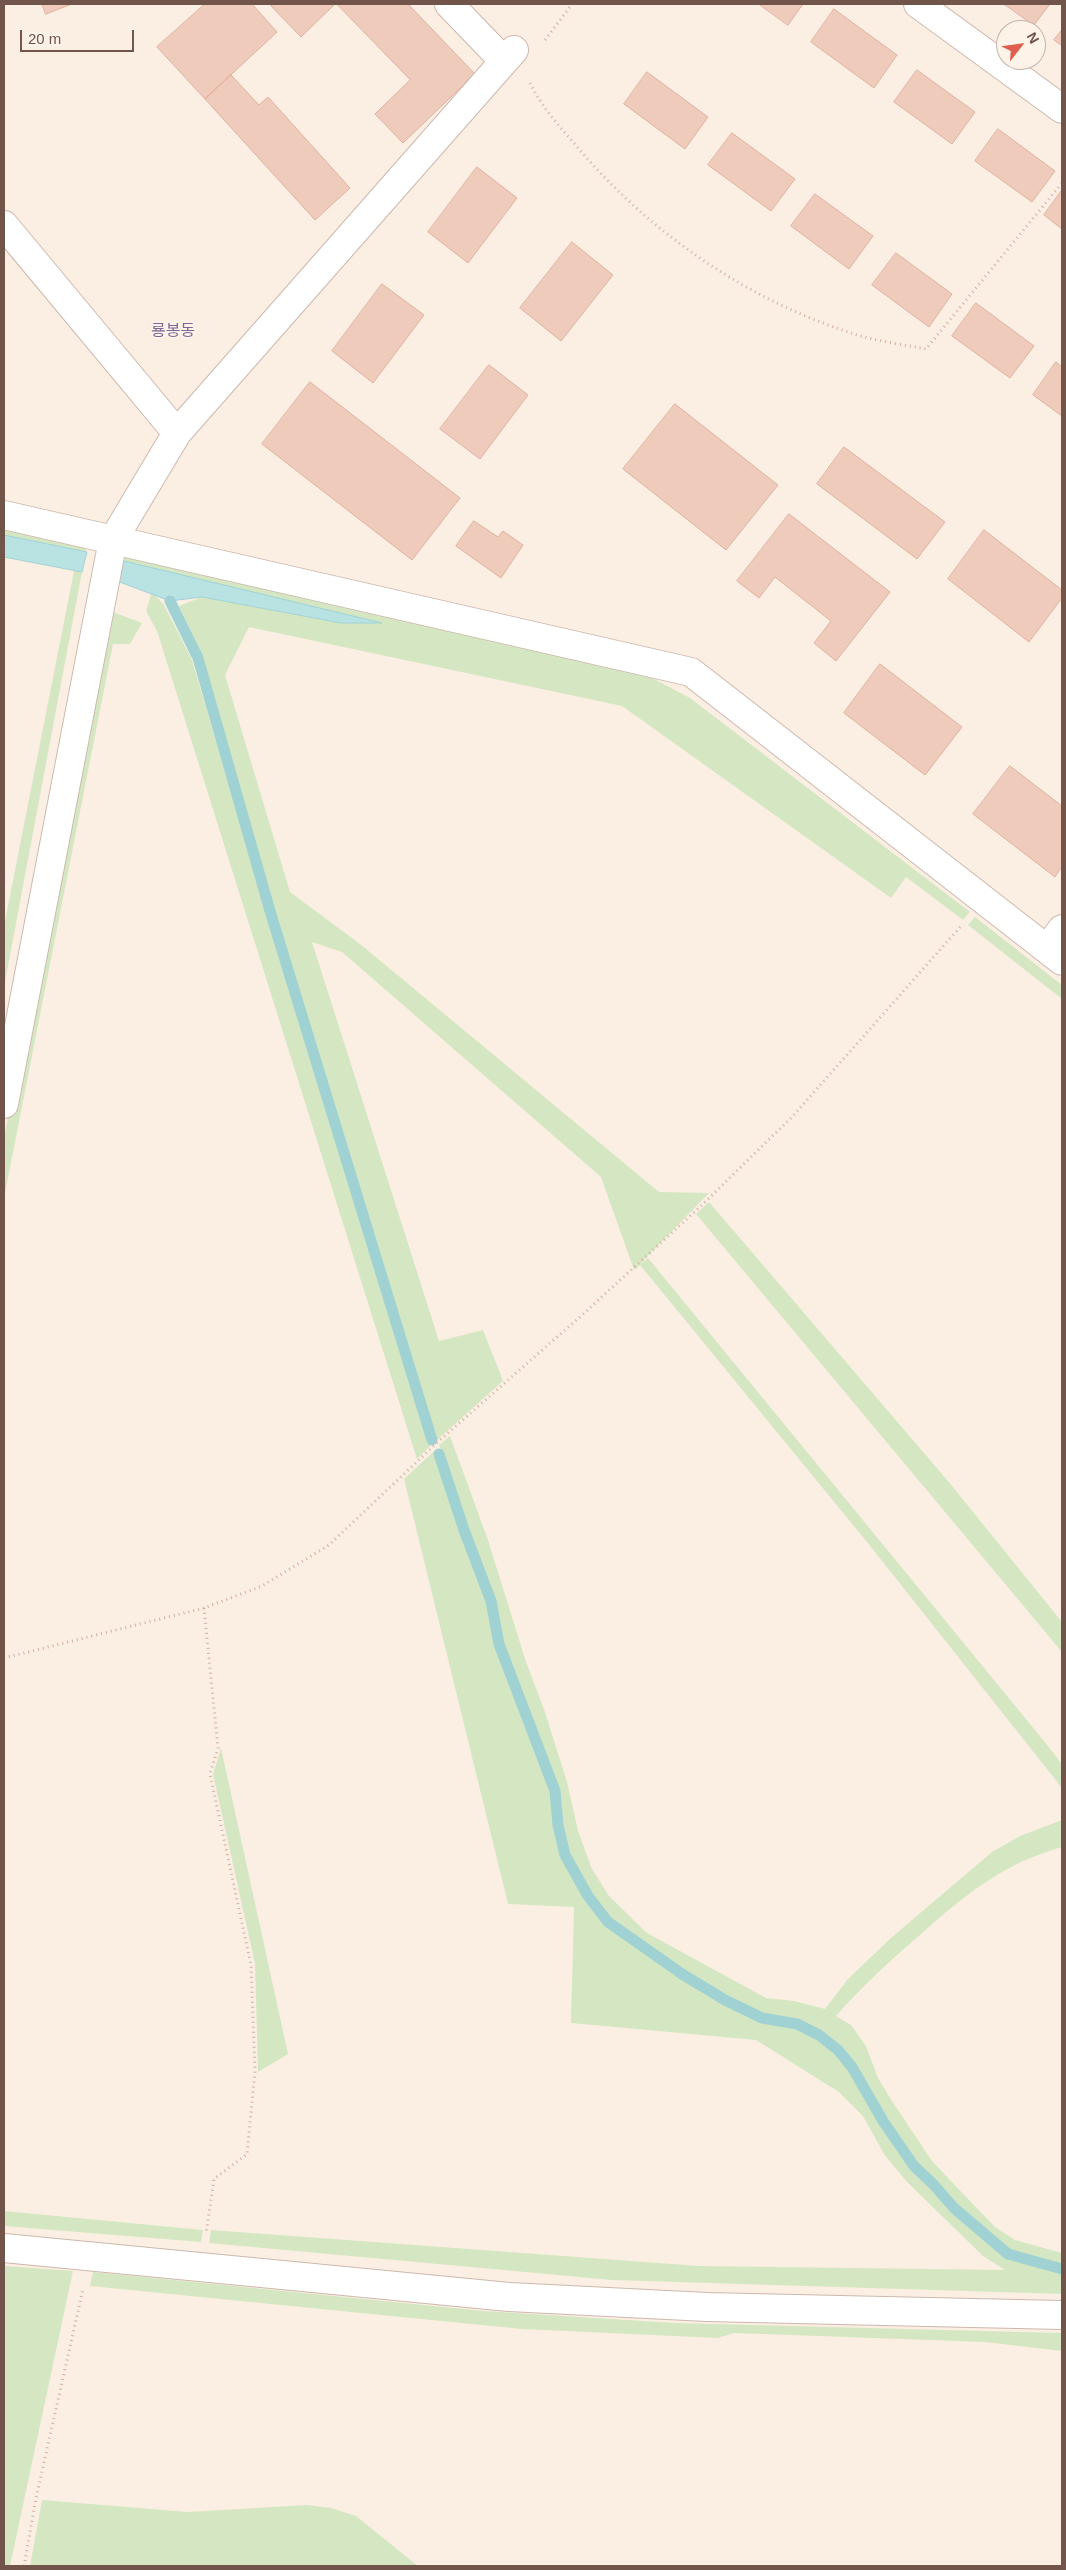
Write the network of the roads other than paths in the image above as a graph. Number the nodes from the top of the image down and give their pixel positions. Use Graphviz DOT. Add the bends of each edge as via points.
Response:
graph roads {
  1 [pos="450,4"];
  2 [pos="918,4"];
  3 [pos="1062,109"];
  4 [pos="4,225"];
  5 [pos="177,433"];
  6 [pos="4,516"];
  7 [pos="114,540"];
  8 [pos="1057,946"];
  9 [pos="4,1104"];
  10 [pos="4,2248"];
  11 [pos="1062,2316"];
  1 -- 5 [label="street" via="509,55"];
  2 -- 3 [label="street"];
  4 -- 5 [label="street"];
  5 -- 7 [label="street"];
  6 -- 7 [label="street"];
  7 -- 8 [label="street" via="691,672 983,900"];
  7 -- 9 [label="street"];
  10 -- 11 [label="street" via="509,2297 707,2307"];
}
